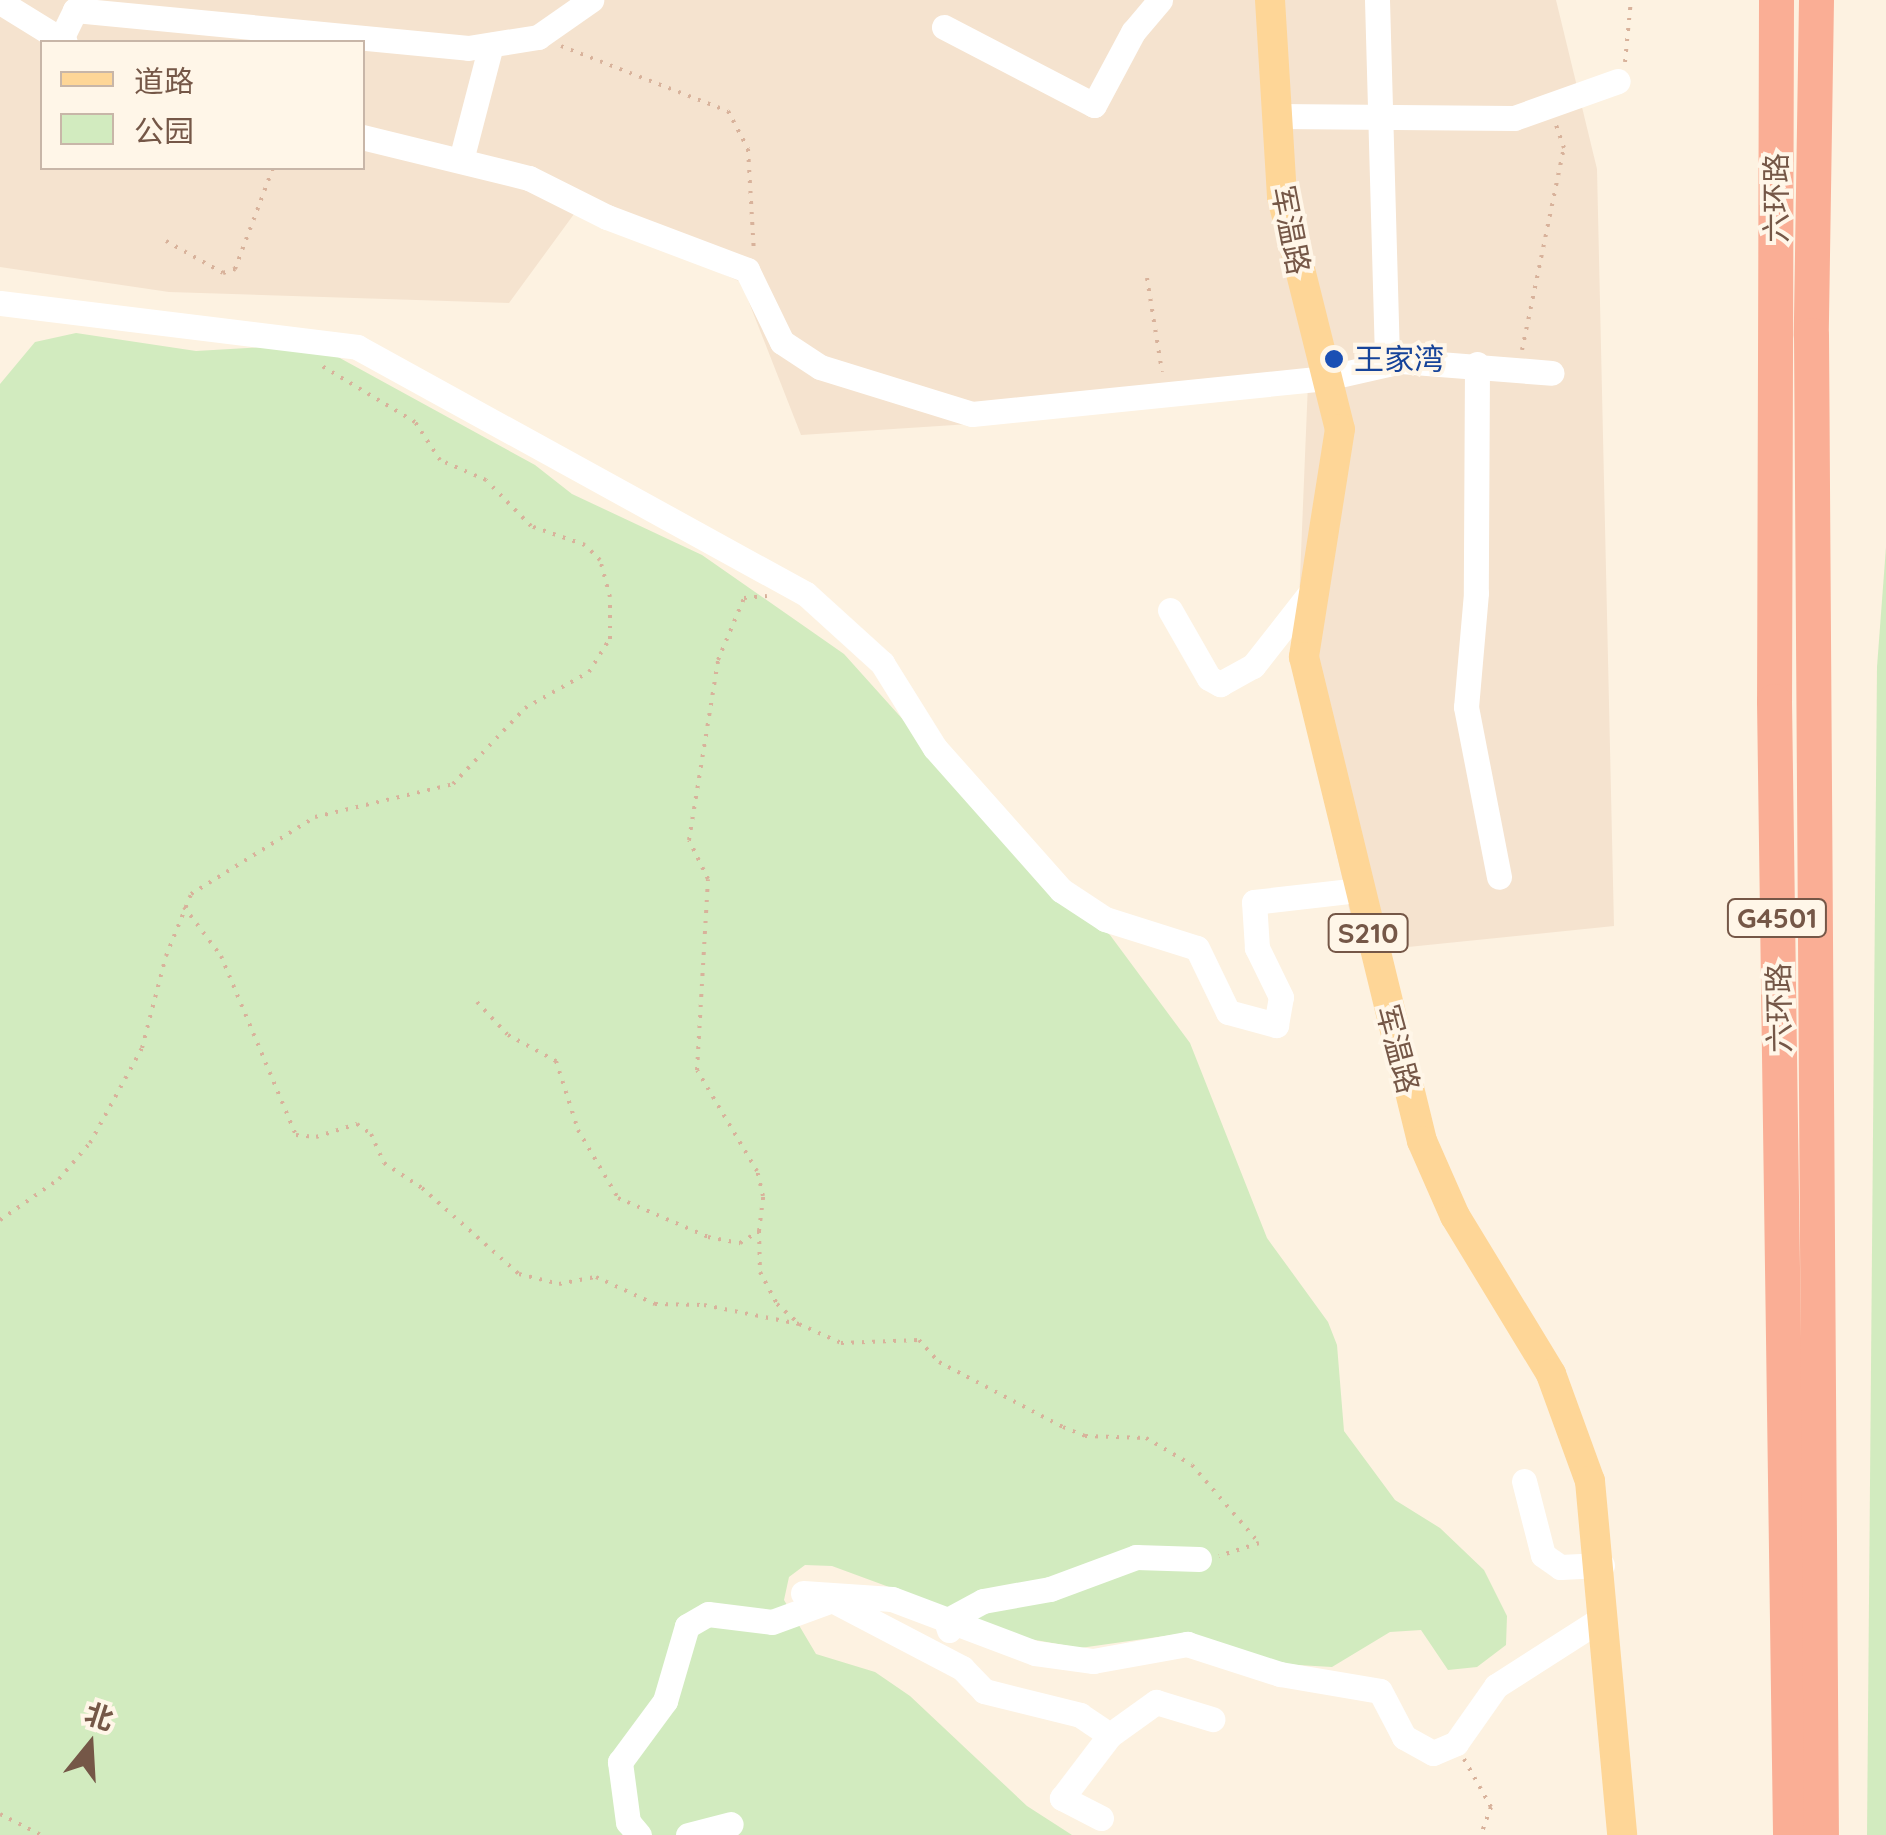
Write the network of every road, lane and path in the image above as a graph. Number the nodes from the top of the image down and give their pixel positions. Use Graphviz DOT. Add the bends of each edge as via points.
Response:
graph roads {
  1 [pos="592,0"];
  2 [pos="1160,0"];
  3 [pos="1270,0"];
  4 [pos="1378,0"];
  5 [pos="1631,0"];
  6 [pos="1776,0"];
  7 [pos="1816,0"];
  8 [pos="0,2"];
  9 [pos="944,27"];
  10 [pos="538,37"];
  11 [pos="61,40"];
  12 [pos="63,40"];
  13 [pos="491,45"];
  14 [pos="1618,81"];
  15 [pos="1549,105"];
  16 [pos="1277,116"];
  17 [pos="1376,117"];
  18 [pos="365,138"];
  19 [pos="461,160"];
  20 [pos="271,170"];
  21 [pos="166,241"];
  22 [pos="746,270"];
  23 [pos="1147,278"];
  24 [pos="0,303"];
  25 [pos="284,339"];
  26 [pos="1387,364"];
  27 [pos="1478,364"];
  28 [pos="1518,369"];
  29 [pos="1552,373"];
  30 [pos="1326,378"];
  31 [pos="1165,397"];
  32 [pos="1311,592"];
  33 [pos="806,594"];
  34 [pos="1170,610"];
  35 [pos="1500,877"];
  36 [pos="1357,890"];
  37 [pos="184,907"];
  38 [pos="477,1002"];
  39 [pos="0,1220"];
  40 [pos="759,1232"];
  41 [pos="798,1324"];
  42 [pos="1524,1482"];
  43 [pos="1199,1559"];
  44 [pos="1602,1565"];
  45 [pos="803,1593"];
  46 [pos="1604,1617"];
  47 [pos="946,1621"];
  48 [pos="962,1668"];
  49 [pos="1212,1719"];
  50 [pos="1110,1735"];
  51 [pos="1451,1746"];
  52 [pos="0,1814"];
  53 [pos="1101,1818"];
  54 [pos="730,1824"];
  55 [pos="41,1835"];
  56 [pos="638,1835"];
  57 [pos="688,1835"];
  58 [pos="1481,1835"];
  59 [pos="1622,1835"];
  60 [pos="1790,1835"];
  61 [pos="1820,1835"];
  1 -- 10 [label="street"];
  2 -- 9 [label="street" via="1133,32 1094,104"];
  3 -- 16 [label="main road, 军温路 / S210"];
  4 -- 17 [label="street"];
  5 -- 14 [label="path" via="1632,48"];
  6 -- 60 [label="highway, 六环路 / G4501" via="1774,701"];
  7 -- 61 [label="highway, 六环路 / G4501" via="1811,335"];
  8 -- 11 [label="street"];
  10 -- 13 [label="street"];
  10 -- 22 [label="path" via="728,111 748,148 755,248"];
  12 -- 13 [label="street" via="75,10 312,28 388,44"];
  13 -- 19 [label="street"];
  14 -- 15 [label="street"];
  15 -- 17 [label="street" via="1514,118"];
  15 -- 28 [label="path" via="1564,148"];
  16 -- 17 [label="street"];
  16 -- 30 [label="main road, 军温路 / S210" via="1282,197"];
  17 -- 26 [label="street"];
  18 -- 19 [label="street"];
  19 -- 22 [label="street" via="529,178 606,217"];
  20 -- 21 [label="path" via="236,268 223,273"];
  22 -- 31 [label="street" via="782,342 820,366 917,400 972,414"];
  23 -- 31 [label="path"];
  24 -- 25 [label="street"];
  25 -- 33 [label="street" via="357,348"];
  25 -- 37 [label="path" via="414,422 440,460 486,480 531,526 584,545 600,560 610,597 610,639 589,672 526,708 453,784 315,818 191,894"];
  26 -- 27 [label="street"];
  26 -- 30 [label="street"];
  27 -- 28 [label="street"];
  27 -- 35 [label="street" via="1476,593 1466,707"];
  28 -- 29 [label="street"];
  30 -- 31 [label="street"];
  30 -- 32 [label="main road, 军温路 / S210" via="1340,430"];
  32 -- 34 [label="street" via="1253,666 1220,684 1209,678"];
  32 -- 36 [label="main road, 军温路 / S210" via="1304,657"];
  33 -- 36 [label="street" via="882,664 935,748 1061,890 1104,919 1198,948 1228,1012 1276,1025 1281,997 1257,948 1254,902"];
  33 -- 40 [label="path" via="744,598 718,660 710,738 690,816 689,840 708,879 697,1070 757,1172 763,1196"];
  36 -- 44 [label="main road, 军温路 / S210" via="1422,1141 1456,1216 1572,1420"];
  37 -- 39 [label="path" via="142,1048 90,1143 60,1179"];
  37 -- 41 [label="path" via="222,956 296,1134 316,1137 357,1124 371,1134 384,1163 519,1274 559,1284 596,1277 655,1304 704,1305"];
  38 -- 40 [label="path" via="508,1036 556,1062 578,1130 618,1198 708,1237 740,1243"];
  40 -- 41 [label="path" via="760,1272 777,1304"];
  41 -- 43 [label="path" via="842,1342 919,1340 939,1362 1063,1427 1085,1436 1146,1438 1170,1450 1226,1498 1259,1543"];
  42 -- 44 [label="street" via="1543,1555 1560,1566"];
  43 -- 47 [label="street" via="1136,1557 1050,1588 984,1601"];
  44 -- 46 [label="main road, 军温路 / S210"];
  45 -- 47 [label="street" via="892,1599"];
  46 -- 51 [label="street" via="1496,1686"];
  46 -- 59 [label="main road, 军温路 / S210"];
  47 -- 48 [label="street"];
  47 -- 51 [label="street" via="1035,1652 1093,1661 1187,1644 1280,1674 1380,1691 1404,1737 1434,1752"];
  48 -- 50 [label="street" via="984,1691 1080,1715"];
  48 -- 56 [label="street" via="832,1600 772,1622 708,1614 688,1626 665,1700 620,1762 628,1822"];
  49 -- 50 [label="street" via="1156,1702"];
  50 -- 53 [label="street" via="1062,1798"];
  51 -- 58 [label="path" via="1479,1776 1491,1807"];
  52 -- 55 [label="path"];
  54 -- 57 [label="street"];
}
